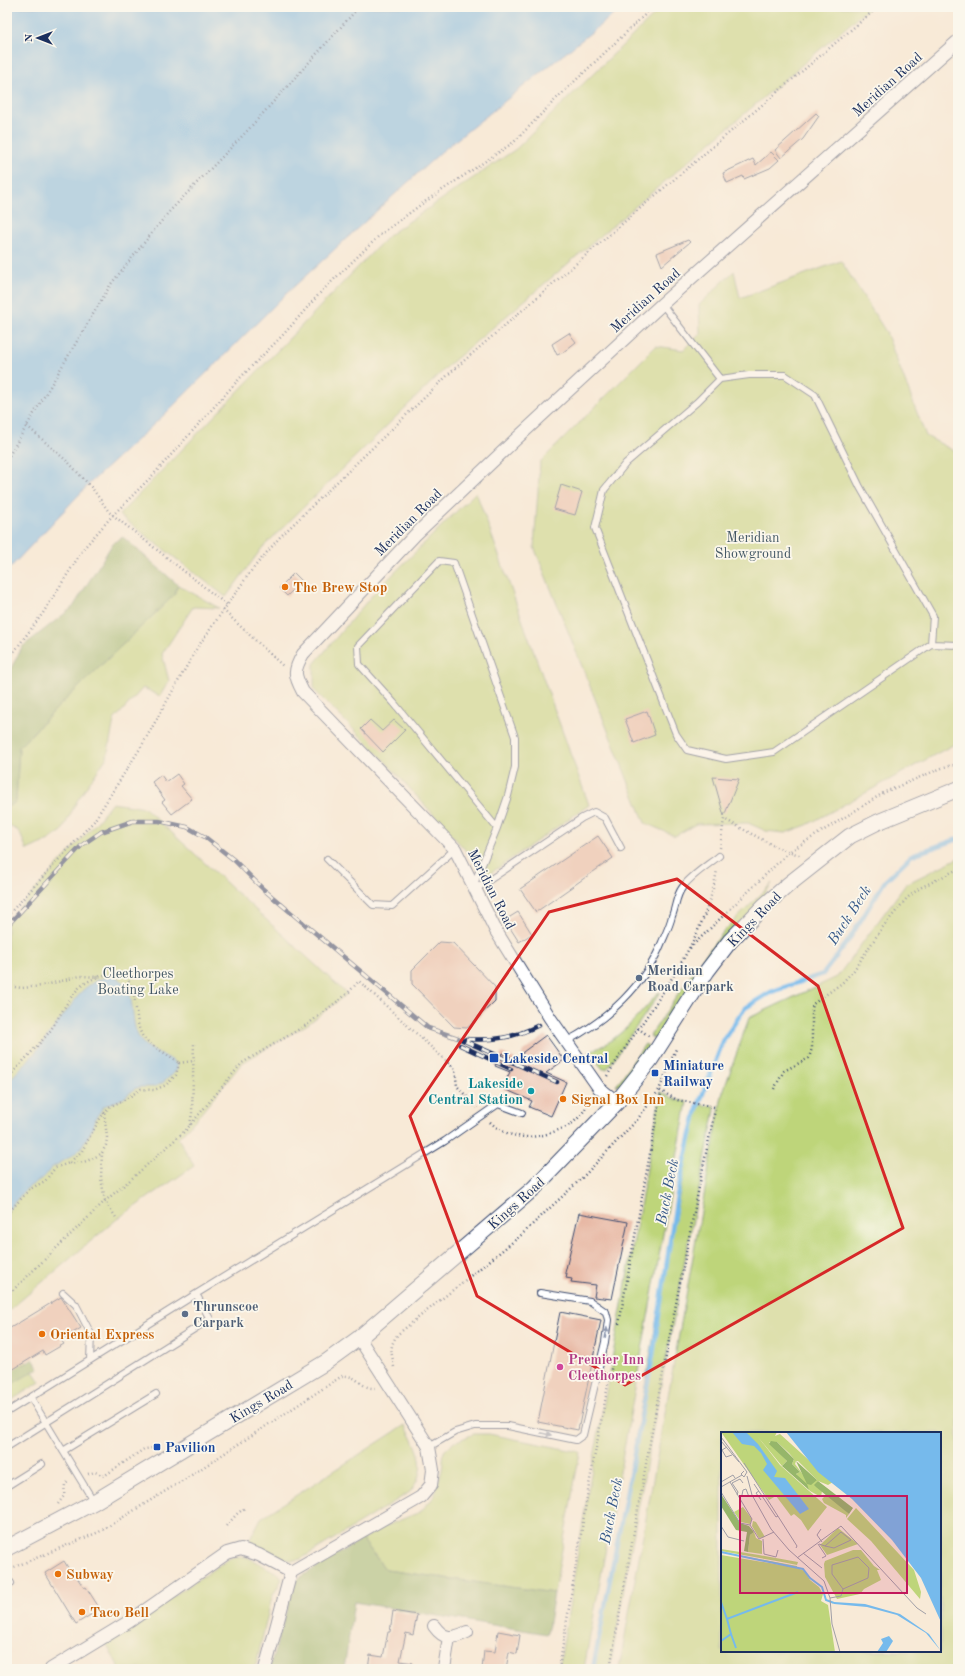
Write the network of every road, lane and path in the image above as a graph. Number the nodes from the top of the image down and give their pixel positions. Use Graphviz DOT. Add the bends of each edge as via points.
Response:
graph roads {
  1 [pos="359,7"];
  2 [pos="653,7"];
  3 [pos="878,7"];
  4 [pos="958,41"];
  5 [pos="662,304"];
  6 [pos="720,379"];
  7 [pos="27,426"];
  8 [pos="7,459"];
  9 [pos="113,515"];
  10 [pos="227,605"];
  11 [pos="223,610"];
  12 [pos="931,644"];
  13 [pos="958,645"];
  14 [pos="7,661"];
  15 [pos="295,677"];
  16 [pos="958,789"];
  17 [pos="497,828"];
  18 [pos="621,848"];
  19 [pos="455,849"];
  20 [pos="719,856"];
  21 [pos="327,859"];
  22 [pos="818,861"];
  23 [pos="958,869"];
  24 [pos="475,887"];
  25 [pos="7,916"];
  26 [pos="99,977"];
  27 [pos="7,986"];
  28 [pos="566,1041"];
  29 [pos="194,1042"];
  30 [pos="679,1043"];
  31 [pos="674,1056"];
  32 [pos="193,1061"];
  33 [pos="179,1063"];
  34 [pos="7,1078"];
  35 [pos="599,1088"];
  36 [pos="774,1089"];
  37 [pos="617,1102"];
  38 [pos="104,1113"];
  39 [pos="522,1113"];
  40 [pos="483,1114"];
  41 [pos="190,1126"];
  42 [pos="102,1153"];
  43 [pos="69,1163"];
  44 [pos="105,1201"];
  45 [pos="7,1214"];
  46 [pos="118,1219"];
  47 [pos="63,1293"];
  48 [pos="540,1293"];
  49 [pos="196,1294"];
  50 [pos="7,1296"];
  51 [pos="619,1328"];
  52 [pos="359,1338"];
  53 [pos="613,1359"];
  54 [pos="90,1360"];
  55 [pos="156,1394"];
  56 [pos="31,1398"];
  57 [pos="7,1412"];
  58 [pos="46,1422"];
  59 [pos="7,1447"];
  60 [pos="429,1447"];
  61 [pos="63,1451"];
  62 [pos="42,1464"];
  63 [pos="7,1486"];
  64 [pos="94,1502"];
  65 [pos="246,1507"];
  66 [pos="226,1526"];
  67 [pos="7,1548"];
  68 [pos="291,1572"];
  69 [pos="434,1626"];
  70 [pos="467,1632"];
  71 [pos="450,1637"];
  72 [pos="51,1669"];
  73 [pos="265,1669"];
  74 [pos="444,1669"];
  75 [pos="559,1669"];
  76 [pos="610,1669"];
  1 -- 7 [label="path" via="168,213 111,284"];
  2 -- 9 [label="path" via="514,142 380,235 321,292"];
  3 -- 10 [label="path" via="451,372 280,537"];
  4 -- 5 [label="street, Meridian Road"];
  5 -- 6 [label="lane"];
  5 -- 15 [label="street, Meridian Road" via="415,535 303,654 296,666"];
  6 -- 12 [label="lane" via="785,376 815,395 860,486 933,616"];
  6 -- 12 [label="lane" via="626,463 604,490 595,528 676,734 686,750 726,759 774,752"];
  7 -- 8 [label="path"];
  7 -- 9 [label="path" via="69,463"];
  9 -- 10 [label="path"];
  9 -- 14 [label="path" via="84,548 43,613"];
  10 -- 11 [label="path"];
  11 -- 15 [label="path"];
  11 -- 25 [label="path" via="197,648 141,747 94,821"];
  12 -- 13 [label="lane"];
  15 -- 19 [label="street, Meridian Road" via="304,692"];
  16 -- 22 [label="street, Kings Road" via="850,836"];
  17 -- 17 [label="lane" via="359,664 358,646 439,561 454,563 515,738 516,767"];
  17 -- 24 [label="lane"];
  18 -- 24 [label="lane" via="605,818 594,812"];
  19 -- 21 [label="lane" via="392,906 373,905"];
  19 -- 24 [label="street, Meridian Road"];
  20 -- 22 [label="path" via="724,819 776,847"];
  20 -- 28 [label="lane" via="683,886 677,895 659,949 644,975 624,999 601,1020"];
  20 -- 35 [label="path" via="714,889 698,931 663,992"];
  22 -- 37 [label="street, Kings Road" via="764,906 730,941 707,971 651,1059"];
  23 -- 36 [label="path" via="920,888 907,898 882,928 854,970 842,983 813,1004 812,1048 809,1058 784,1071"];
  24 -- 28 [label="street, Meridian Road" via="496,931"];
  26 -- 27 [label="path" via="80,976 42,986 22,988"];
  26 -- 33 [label="path" via="119,973 126,977 133,992 141,1035"];
  26 -- 34 [label="path" via="78,989 49,1031"];
  28 -- 35 [label="street, Meridian Road"];
  29 -- 32 [label="path"];
  30 -- 31 [label="path"];
  32 -- 33 [label="path"];
  32 -- 41 [label="path"];
  33 -- 38 [label="path" via="176,1075 166,1085 154,1090 141,1089 109,1107"];
  35 -- 37 [label="street, Meridian Road"];
  35 -- 40 [label="path" via="575,1121 539,1137 508,1134 496,1127"];
  37 -- 52 [label="street, Kings Road" via="534,1188"];
  38 -- 42 [label="path" via="107,1138"];
  38 -- 43 [label="path" via="82,1151"];
  39 -- 40 [label="lane" via="498,1104"];
  40 -- 41 [label="path" via="457,1086 455,1069 359,980 347,994 308,1024 242,1062"];
  40 -- 49 [label="lane" via="445,1141"];
  41 -- 44 [label="path"];
  42 -- 43 [label="path" via="78,1164"];
  42 -- 44 [label="path" via="101,1178"];
  43 -- 45 [label="path" via="55,1168 45,1181 30,1189"];
  44 -- 46 [label="path"];
  44 -- 50 [label="path"];
  47 -- 54 [label="lane" via="76,1305 91,1334"];
  60 -- 48 [label="lane, one-way" via="455,1432 475,1426 508,1426 576,1440 583,1435 605,1342 608,1320 606,1312 590,1301"];
  49 -- 54 [label="lane"];
  49 -- 58 [label="lane" via="210,1319"];
  51 -- 76 [label="path" via="660,1091 677,1100 714,1107 641,1490"];
  52 -- 60 [label="street"];
  52 -- 64 [label="street, Kings Road" via="326,1362"];
  53 -- 75 [label="path" via="589,1485"];
  54 -- 56 [label="lane"];
  55 -- 61 [label="lane"];
  56 -- 57 [label="lane"];
  56 -- 58 [label="lane"];
  58 -- 59 [label="lane"];
  58 -- 61 [label="lane"];
  60 -- 68 [label="street" via="433,1470 431,1485 421,1497"];
  61 -- 64 [label="lane"];
  62 -- 63 [label="lane"];
  64 -- 67 [label="street, Kings Road"];
  65 -- 66 [label="path"];
  68 -- 72 [label="street" via="259,1555 241,1549 227,1553 130,1621"];
  68 -- 73 [label="street"];
  69 -- 71 [label="street" via="440,1634"];
  70 -- 71 [label="street"];
  71 -- 74 [label="street"];
}
